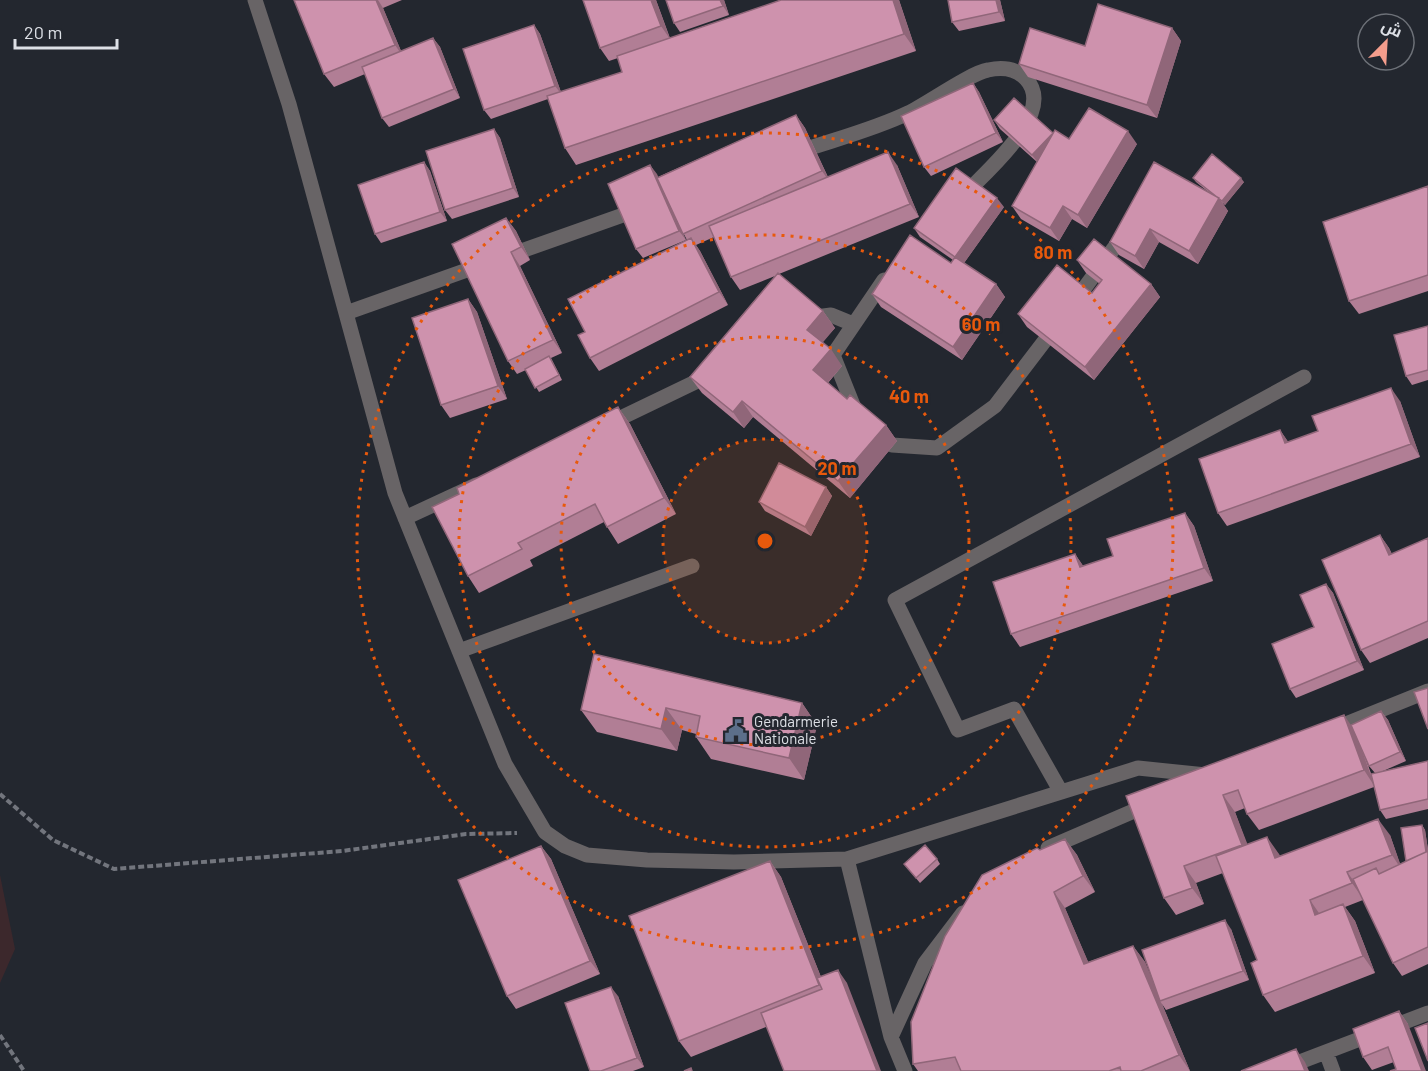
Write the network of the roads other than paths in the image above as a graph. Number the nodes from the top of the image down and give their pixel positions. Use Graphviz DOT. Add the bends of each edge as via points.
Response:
graph roads {
  1 [pos="255,0"];
  2 [pos="783,158"];
  3 [pos="660,202"];
  4 [pos="947,212"];
  5 [pos="1136,219"];
  6 [pos="892,271"];
  7 [pos="346,313"];
  8 [pos="853,324"];
  9 [pos="791,328"];
  10 [pos="724,367"];
  11 [pos="1304,376"];
  12 [pos="588,433"];
  13 [pos="491,478"];
  14 [pos="405,518"];
  15 [pos="692,566"];
  16 [pos="459,651"];
  17 [pos="1428,691"];
  18 [pos="1312,738"];
  19 [pos="1184,790"];
  20 [pos="1061,792"];
  21 [pos="1162,799"];
  22 [pos="1030,858"];
  23 [pos="847,859"];
  24 [pos="974,901"];
  25 [pos="1428,1013"];
  26 [pos="891,1037"];
  27 [pos="1326,1052"];
  28 [pos="905,1071"];
  29 [pos="1276,1071"];
  30 [pos="1333,1071"];
  1 -- 7 [label="street" via="289,104"];
  2 -- 4 [label="street" via="906,114 985,70 1013,70 1035,90 1027,126"];
  3 -- 7 [label="street"];
  5 -- 8 [label="street" via="995,406 937,448 892,445 857,417 833,355"];
  6 -- 8 [label="street"];
  7 -- 14 [label="street" via="394,493"];
  8 -- 9 [label="street" via="831,315 810,317"];
  10 -- 12 [label="street"];
  11 -- 20 [label="street" via="896,600 957,730 1014,709"];
  13 -- 14 [label="street"];
  14 -- 16 [label="street"];
  15 -- 16 [label="street"];
  16 -- 23 [label="street" via="506,764 545,832 565,846 587,855 647,860"];
  17 -- 18 [label="street"];
  19 -- 20 [label="street" via="1216,776 1138,768"];
  20 -- 23 [label="street"];
  21 -- 22 [label="street"];
  23 -- 26 [label="street"];
  24 -- 26 [label="street" via="925,963"];
  25 -- 27 [label="street"];
  26 -- 28 [label="street"];
  27 -- 29 [label="street"];
  27 -- 30 [label="street"];
}
